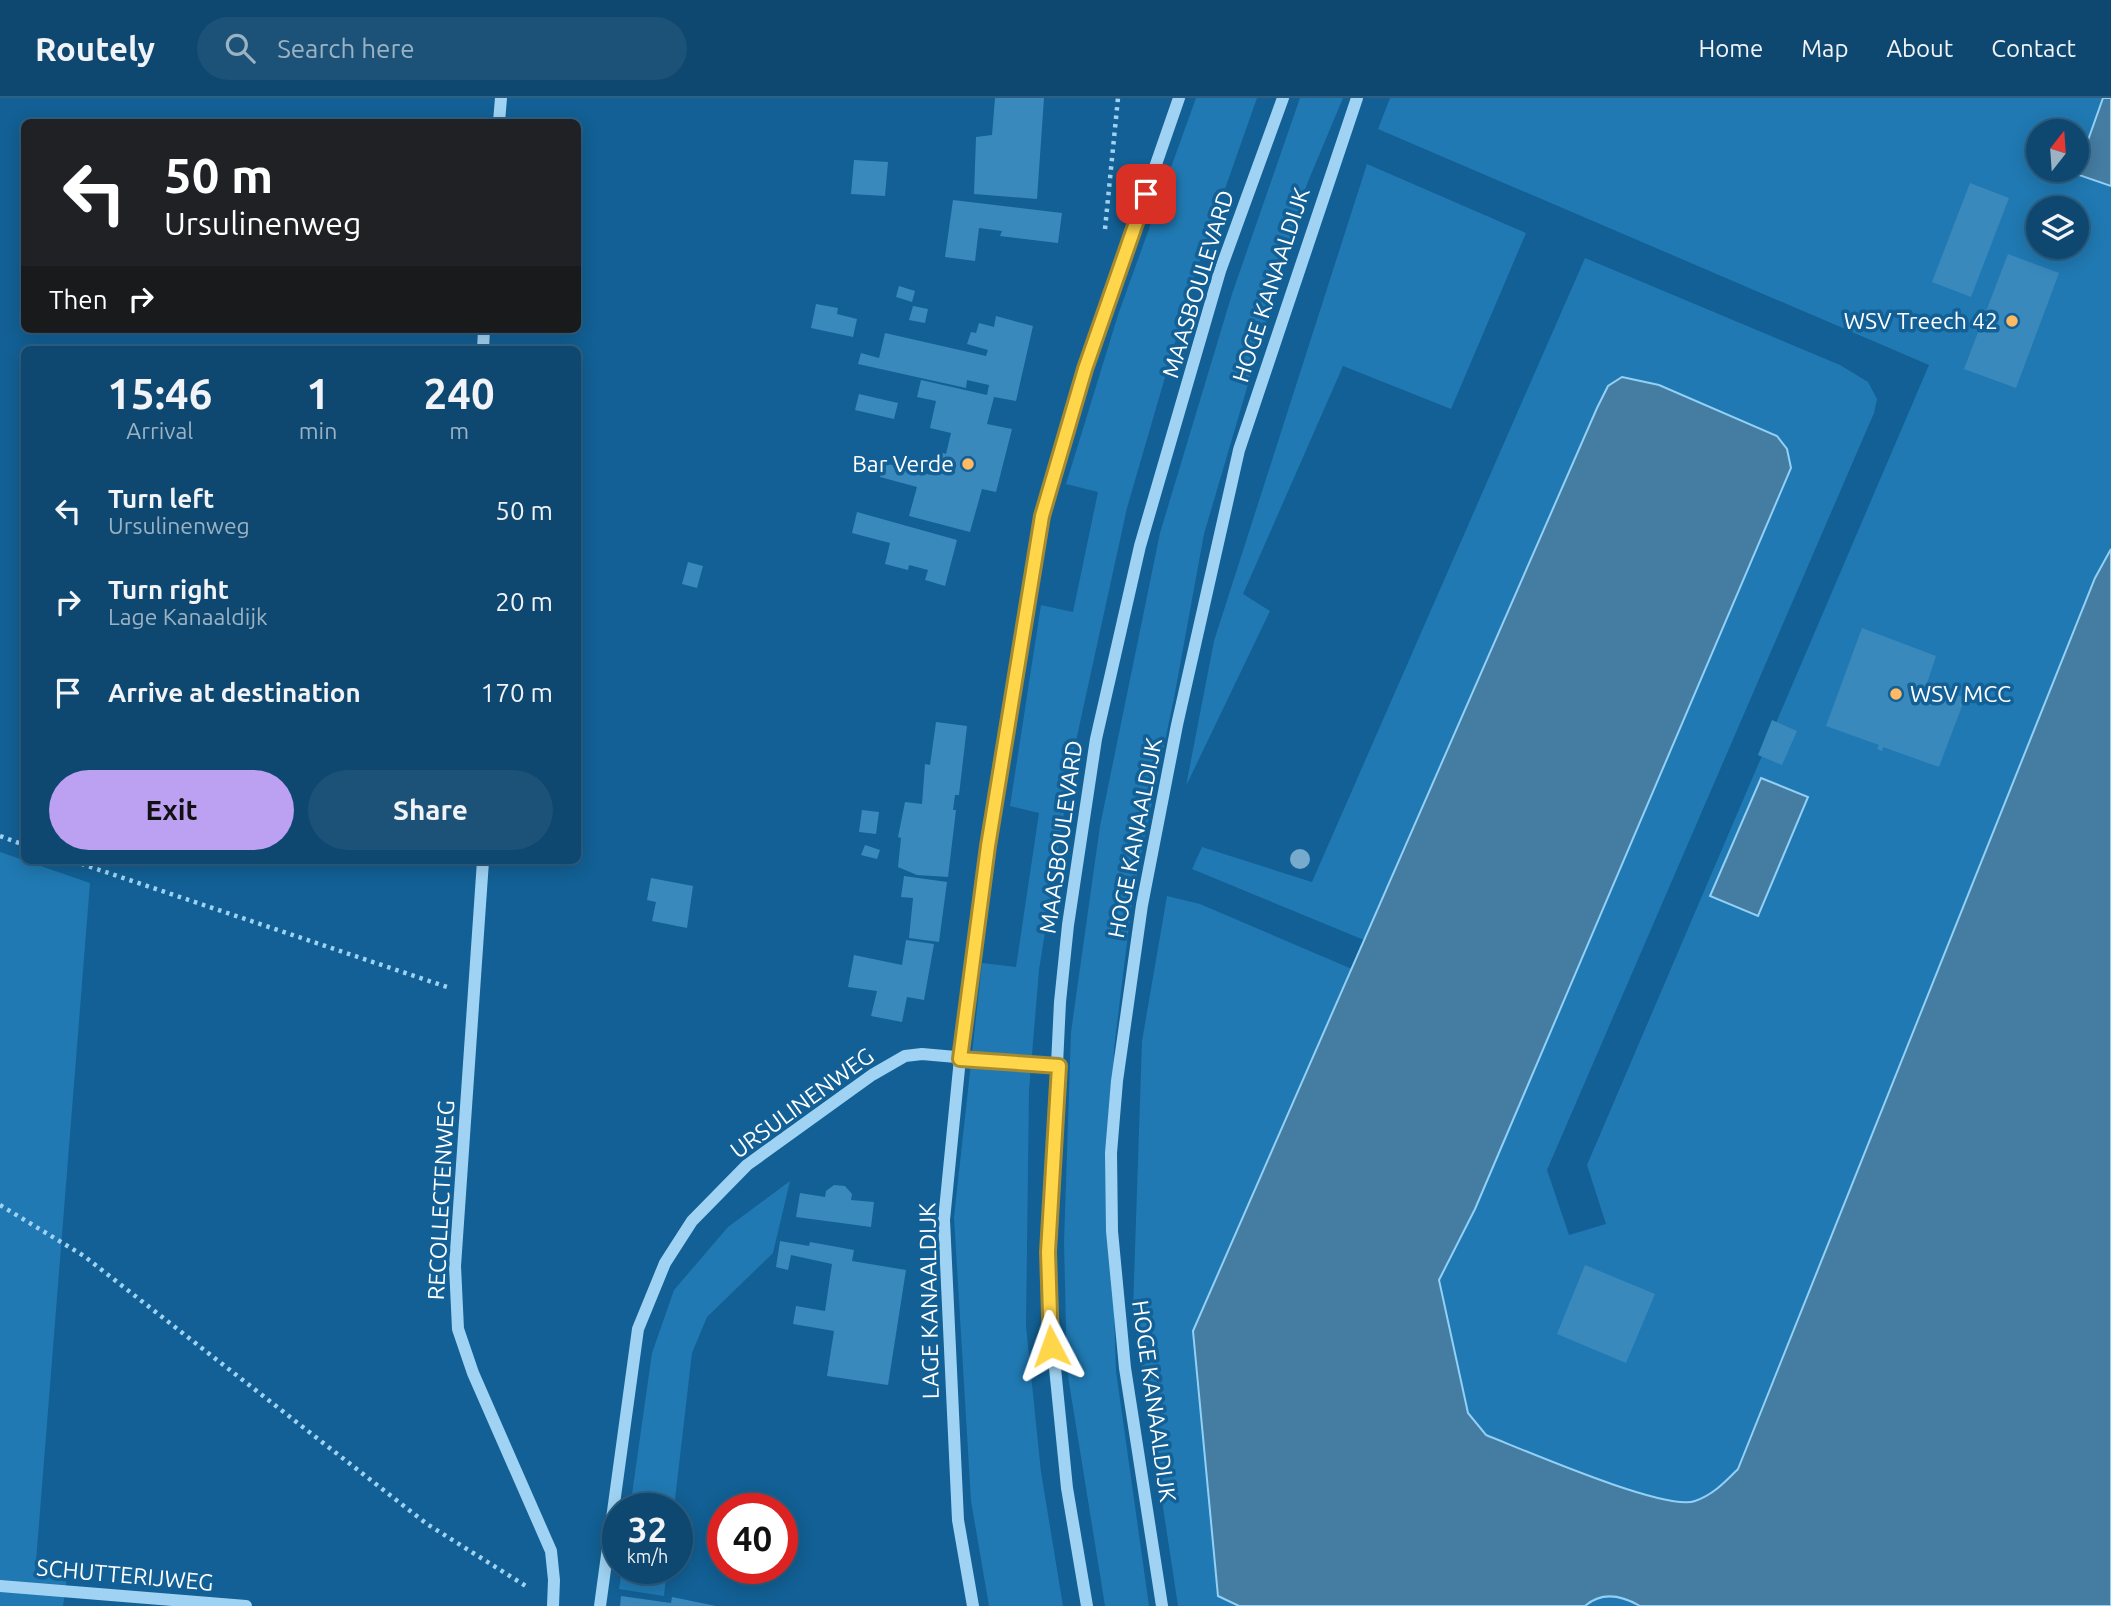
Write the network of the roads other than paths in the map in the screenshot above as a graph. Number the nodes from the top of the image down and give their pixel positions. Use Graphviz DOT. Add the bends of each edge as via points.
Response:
graph roads {
  1 [pos="501,98"];
  2 [pos="1179,98"];
  3 [pos="1283,98"];
  4 [pos="1357,98"];
  5 [pos="499,119"];
  6 [pos="483,864"];
  7 [pos="960,1059"];
  8 [pos="1059,1066"];
  9 [pos="0,1586"];
  10 [pos="553,1605"];
  11 [pos="246,1606"];
  12 [pos="600,1606"];
  13 [pos="973,1606"];
  14 [pos="1087,1606"];
  15 [pos="1162,1606"];
  1 -- 5 [label="street"];
  2 -- 7 [label="street, LAGE KANAALDIJK" via="1085,369 1042,516 988,846"];
  3 -- 8 [label="street, MAASBOULEVARD" via="1220,271 1140,546 1096,739 1068,925"];
  4 -- 15 [label="street, HOGE KANAALDIJK" via="1239,450 1142,905 1117,1081 1111,1153 1112,1231 1125,1368"];
  6 -- 10 [label="street, RECOLLECTENWEG" via="455,1266 457,1329 551,1551"];
  7 -- 8 [label="street, URSULINENWEG"];
  7 -- 12 [label="street, URSULINENWEG" via="905,1056 872,1075 747,1165 692,1221 665,1263 638,1329"];
  7 -- 13 [label="street, LAGE KANAALDIJK" via="944,1220 958,1520"];
  8 -- 14 [label="street, MAASBOULEVARD" via="1049,1308 1067,1488"];
  9 -- 11 [label="street, SCHUTTERIJWEG"];
}
